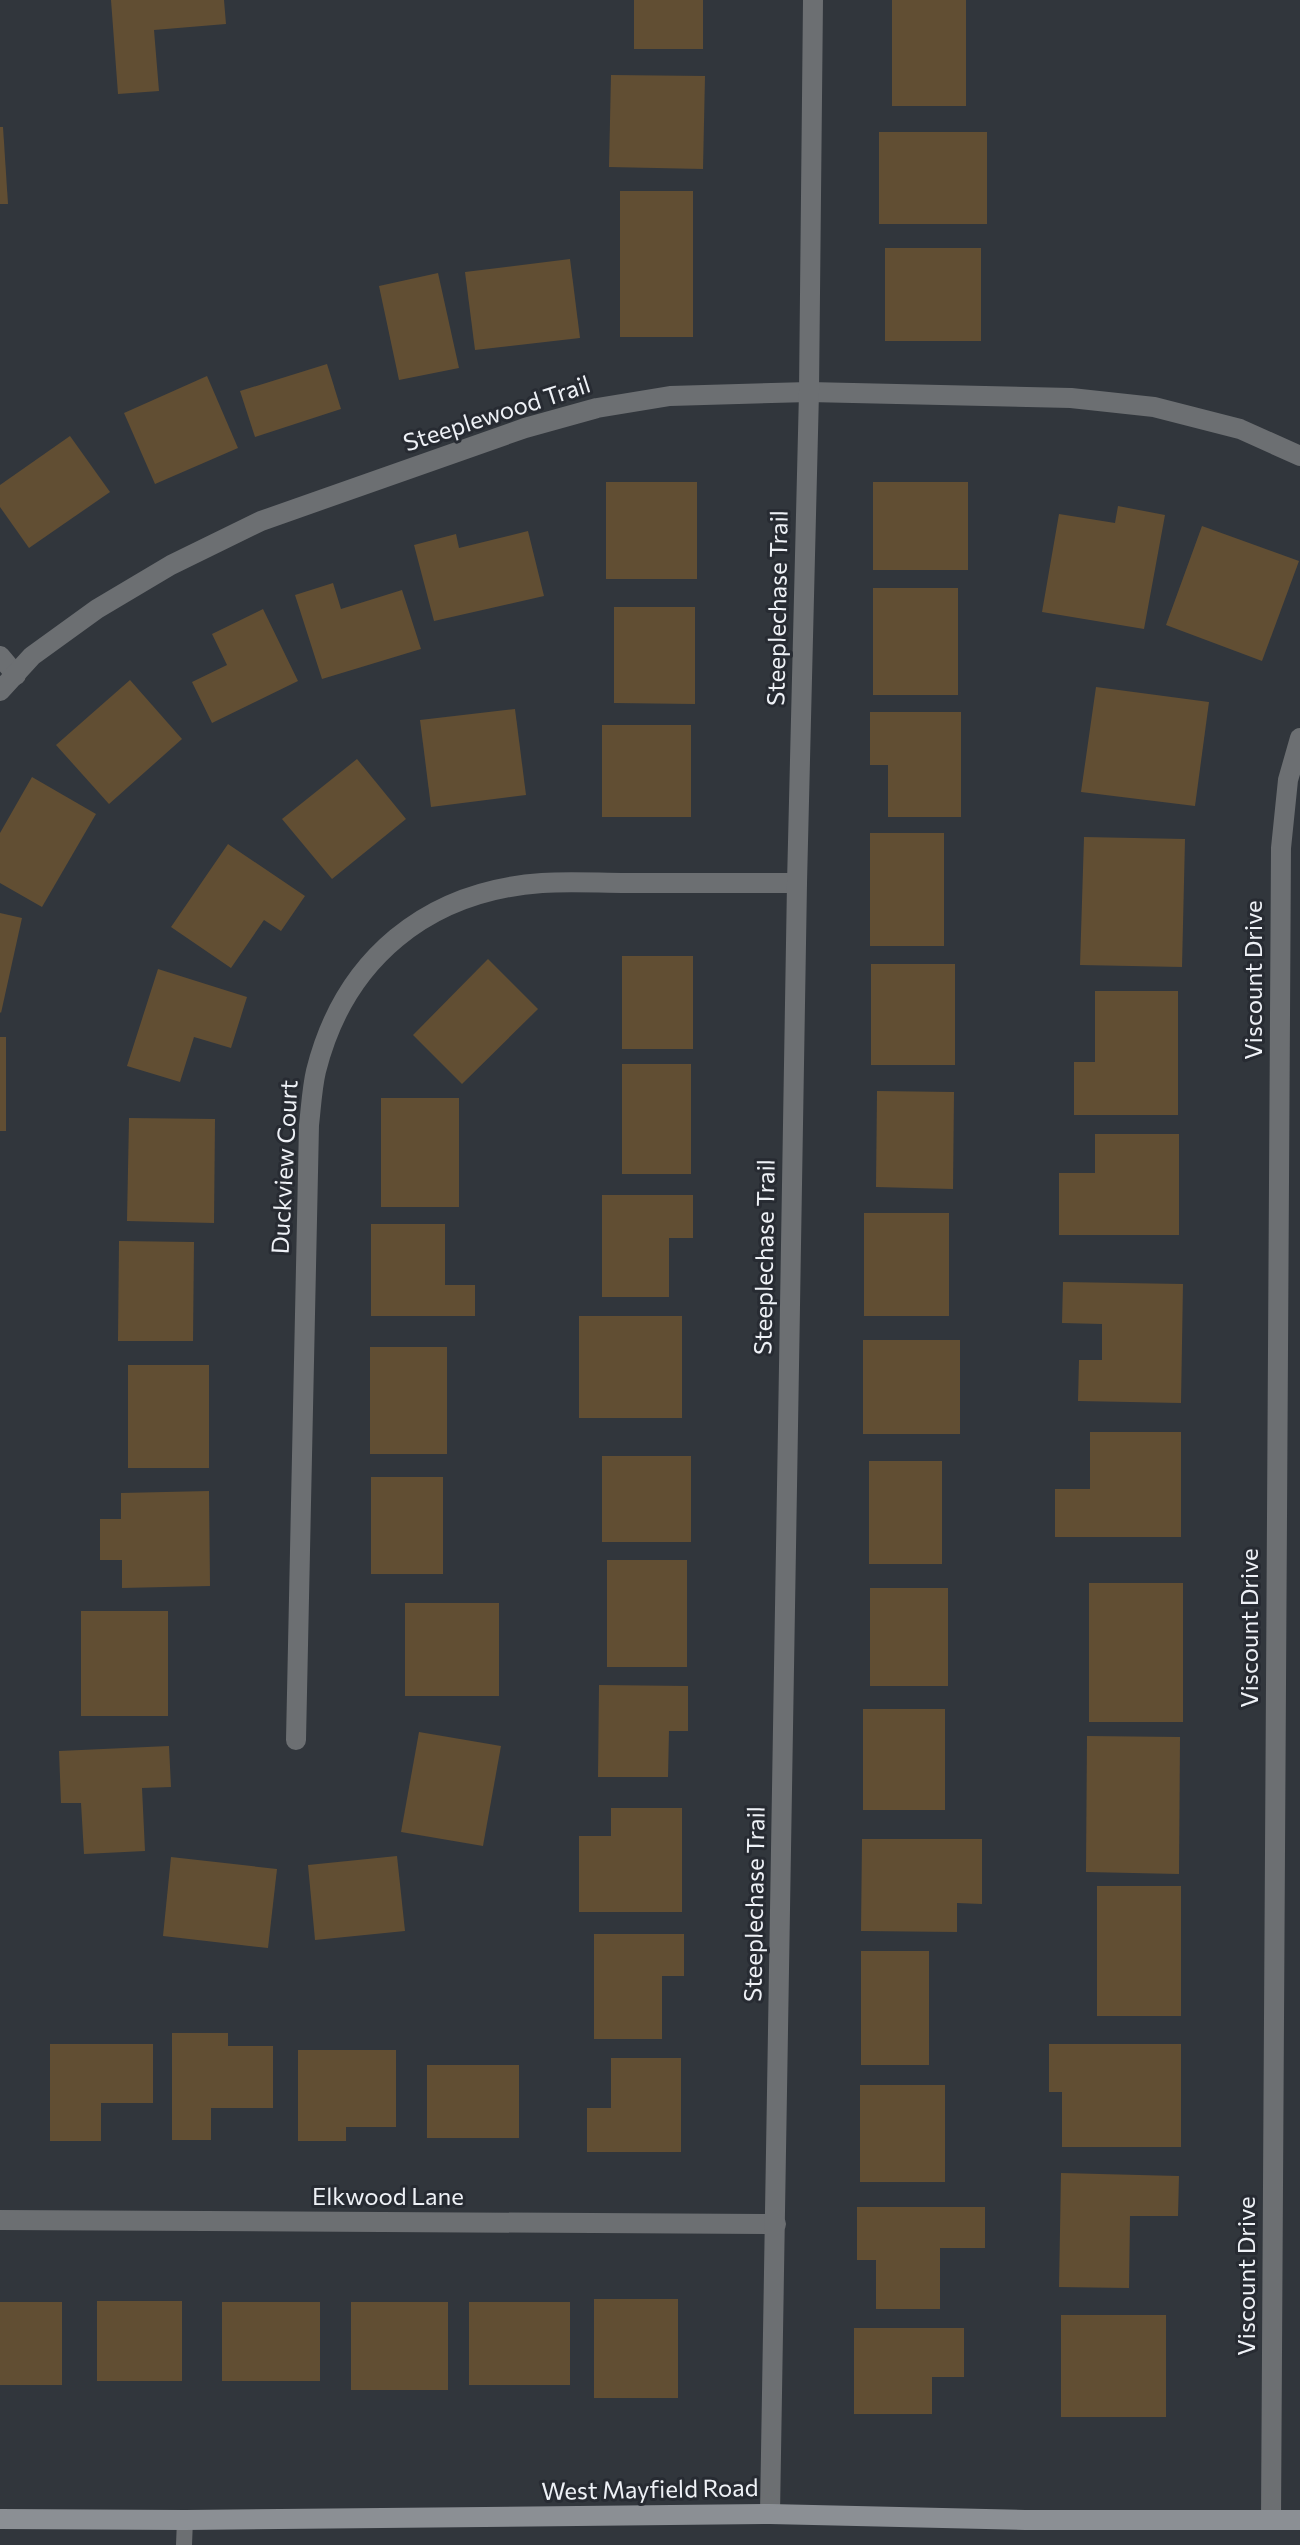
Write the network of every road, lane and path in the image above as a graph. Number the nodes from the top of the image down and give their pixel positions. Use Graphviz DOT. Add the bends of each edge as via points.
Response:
graph roads {
  1 [pos="813,0"];
  2 [pos="809,392"];
  3 [pos="1300,456"];
  4 [pos="0,656"];
  5 [pos="16,675"];
  6 [pos="0,691"];
  7 [pos="1300,738"];
  8 [pos="797,883"];
  9 [pos="296,1740"];
  10 [pos="0,2220"];
  11 [pos="776,2224"];
  12 [pos="770,2514"];
  13 [pos="0,2519"];
  14 [pos="185,2520"];
  15 [pos="1271,2520"];
  16 [pos="1300,2520"];
  17 [pos="184,2545"];
  1 -- 2 [label="street, Steeplechase Trail"];
  2 -- 3 [label="street, Steeplewood Trail" via="1071,398 1154,407 1240,429"];
  2 -- 5 [label="street, Steeplewood Trail" via="670,396 597,408 261,521 97,609 32,656"];
  2 -- 8 [label="street, Steeplechase Trail"];
  4 -- 5 [label="street"];
  5 -- 6 [label="street, Steeplewood Trail"];
  7 -- 15 [label="street, Viscount Drive" via="1288,780 1281,848"];
  8 -- 9 [label="street, Duckview Court" via="541,883 495,891 440,909 393,938 362,971 338,1012 316,1071 309,1125"];
  8 -- 11 [label="street, Steeplechase Trail"];
  10 -- 11 [label="street, Elkwood Lane"];
  11 -- 12 [label="street, Steeplechase Trail"];
  12 -- 14 [label="street, West Mayfield Road"];
  12 -- 15 [label="street, West Mayfield Road"];
  13 -- 14 [label="street, West Mayfield Road"];
  14 -- 17 [label="lane"];
  15 -- 16 [label="street, West Mayfield Road"];
}
